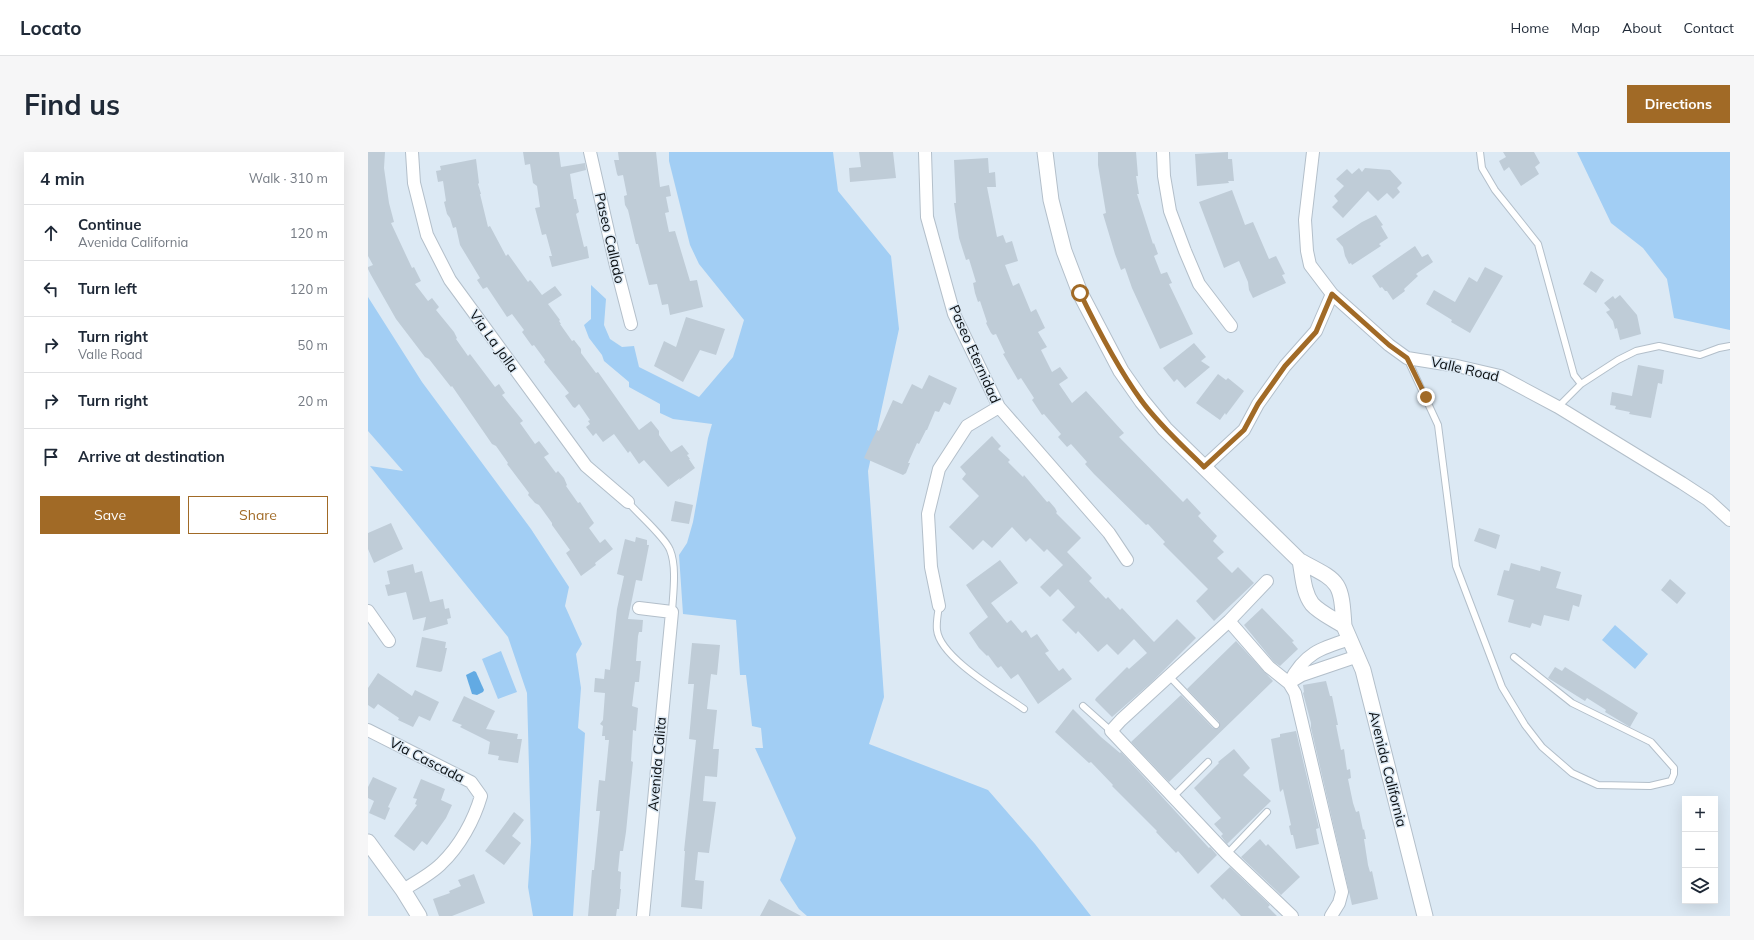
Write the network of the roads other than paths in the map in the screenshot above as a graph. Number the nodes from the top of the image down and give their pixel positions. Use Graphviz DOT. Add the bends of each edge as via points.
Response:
graph roads {
  1 [pos="412,152"];
  2 [pos="590,152"];
  3 [pos="924,152"];
  4 [pos="1045,152"];
  5 [pos="1163,152"];
  6 [pos="1314,152"];
  7 [pos="1480,152"];
  8 [pos="1332,294"];
  9 [pos="631,324"];
  10 [pos="1231,326"];
  11 [pos="1730,346"];
  12 [pos="1407,358"];
  13 [pos="1581,384"];
  14 [pos="999,407"];
  15 [pos="1558,407"];
  16 [pos="1204,467"];
  17 [pos="628,502"];
  18 [pos="1730,520"];
  19 [pos="1126,560"];
  20 [pos="1300,561"];
  21 [pos="1267,581"];
  22 [pos="939,606"];
  23 [pos="639,608"];
  24 [pos="368,611"];
  25 [pos="672,612"];
  26 [pos="1229,621"];
  27 [pos="1347,632"];
  28 [pos="389,641"];
  29 [pos="1358,656"];
  30 [pos="1514,657"];
  31 [pos="1169,676"];
  32 [pos="1289,683"];
  33 [pos="1083,706"];
  34 [pos="1024,708"];
  35 [pos="1216,725"];
  36 [pos="368,730"];
  37 [pos="1111,731"];
  38 [pos="1208,762"];
  39 [pos="1173,797"];
  40 [pos="1267,812"];
  41 [pos="368,842"];
  42 [pos="1227,854"];
  43 [pos="403,890"];
  44 [pos="420,916"];
  45 [pos="643,916"];
  46 [pos="1292,916"];
  47 [pos="1331,916"];
  48 [pos="1425,916"];
  1 -- 17 [label="street, Via La Jolla" via="414,183 427,236 450,280 586,466"];
  2 -- 9 [label="street, Paseo Callado"];
  3 -- 14 [label="street, Paseo Eternidad" via="927,217 954,314"];
  4 -- 16 [label="street, Avenida California" via="1051,200 1064,251 1080,293 1121,371 1142,401"];
  5 -- 10 [label="street" via="1170,211 1185,251 1199,284"];
  6 -- 8 [label="street, Valle Road" via="1305,220 1307,251 1310,265"];
  7 -- 13 [label="lane" via="1482,168 1495,190 1538,244 1574,375"];
  8 -- 12 [label="street, Valle Road"];
  8 -- 16 [label="street" via="1316,332 1285,366 1258,404 1244,430"];
  11 -- 13 [label="lane" via="1700,355 1659,346 1618,360"];
  12 -- 15 [label="street, Valle Road" via="1500,376"];
  12 -- 30 [label="lane" via="1438,425 1456,566 1502,687 1525,725 1542,747 1572,773 1598,785 1650,786 1671,781 1674,768 1651,742 1572,703"];
  13 -- 15 [label="lane"];
  14 -- 19 [label="street, Paseo Eternidad" via="1109,533"];
  14 -- 22 [label="street" via="968,426 940,469 928,514 931,567"];
  15 -- 18 [label="street, Valle Road" via="1708,500"];
  16 -- 20 [label="street, Avenida California"];
  17 -- 25 [label="lane" via="661,536 670,550 673,574"];
  20 -- 27 [label="street" via="1309,599"];
  20 -- 27 [label="street, Avenida California" via="1336,582 1341,594"];
  21 -- 26 [label="street"];
  22 -- 34 [label="lane" via="936,630 941,644 959,664"];
  23 -- 25 [label="street"];
  24 -- 28 [label="street"];
  25 -- 45 [label="street, Avenida Calita"];
  26 -- 31 [label="street"];
  26 -- 32 [label="street" via="1269,667"];
  27 -- 29 [label="street, Avenida California"];
  27 -- 32 [label="street" via="1296,667"];
  29 -- 32 [label="street" via="1302,675"];
  29 -- 48 [label="street, Avenida California"];
  31 -- 35 [label="lane"];
  31 -- 37 [label="street"];
  32 -- 47 [label="street" via="1295,693 1342,892"];
  33 -- 37 [label="lane"];
  36 -- 43 [label="street, Via Cascada" via="471,782 481,796 461,841 441,865"];
  37 -- 39 [label="street"];
  38 -- 39 [label="lane"];
  39 -- 42 [label="street"];
  40 -- 42 [label="lane"];
  41 -- 43 [label="street"];
  42 -- 46 [label="street"];
  43 -- 44 [label="street"];
}
